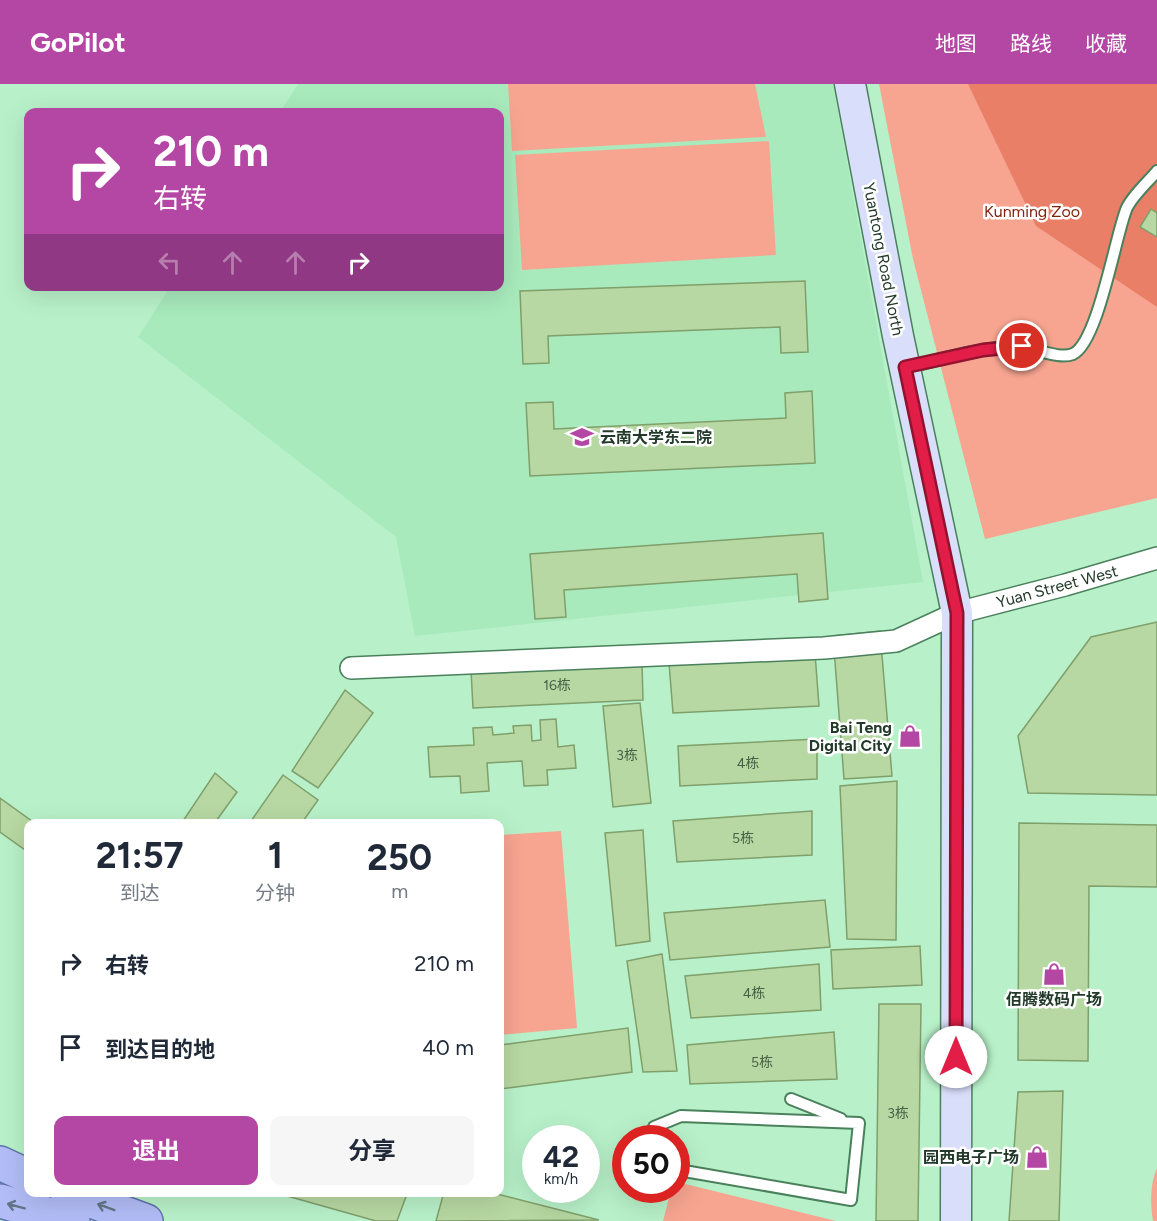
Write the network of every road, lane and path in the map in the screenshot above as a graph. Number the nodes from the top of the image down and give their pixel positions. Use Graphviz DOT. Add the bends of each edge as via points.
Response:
graph roads {
  1 [pos="850,84"];
  2 [pos="1157,171"];
  3 [pos="905,367"];
  4 [pos="1157,558"];
  5 [pos="957,613"];
  6 [pos="351,668"];
  7 [pos="791,1099"];
  8 [pos="849,1122"];
  9 [pos="661,1125"];
  10 [pos="0,1163"];
  11 [pos="690,1172"];
  12 [pos="24,1174"];
  13 [pos="81,1197"];
  14 [pos="0,1201"];
  15 [pos="73,1221"];
  16 [pos="146,1221"];
  17 [pos="956,1221"];
  1 -- 3 [label="main road, Yuantong Road North"];
  2 -- 3 [label="lane" via="1126,207 1093,327 1074,353 1062,355 1022,346"];
  3 -- 5 [label="main road, Yuantong Road North"];
  4 -- 5 [label="street, Yuan Street West"];
  5 -- 6 [label="street, Yuan Street West" via="896,640 824,648"];
  5 -- 17 [label="main road, Yuantong Road North" via="952,1141"];
  7 -- 8 [label="lane"];
  8 -- 9 [label="lane" via="681,1116"];
  8 -- 11 [label="lane" via="859,1123 851,1200"];
  10 -- 12 [label="main road"];
  16 -- 13 [label="main road, one-way"];
  15 -- 14 [label="main road, one-way"];
}
